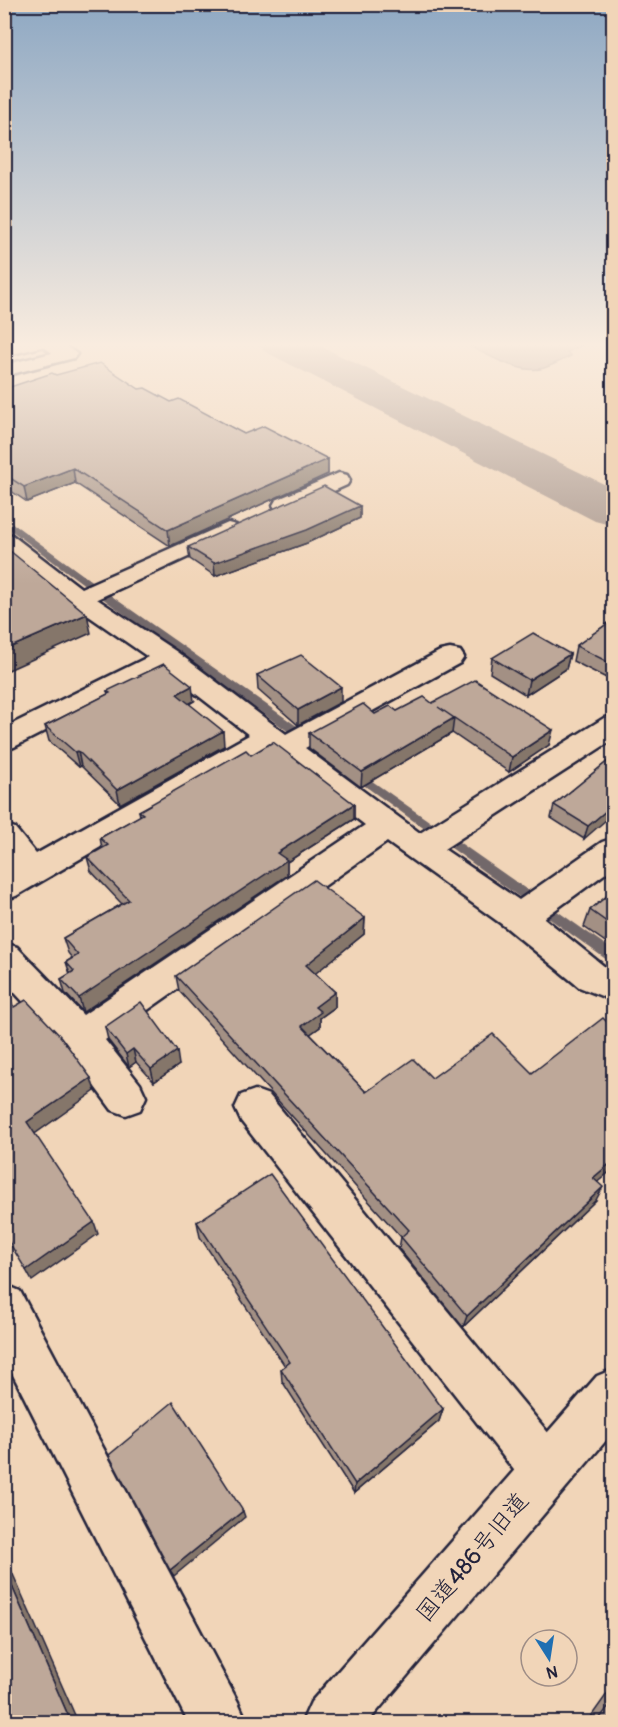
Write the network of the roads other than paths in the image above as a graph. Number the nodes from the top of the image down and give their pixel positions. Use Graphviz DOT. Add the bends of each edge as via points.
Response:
graph roads {
  1 [pos="339,480"];
  2 [pos="265,514"];
  3 [pos="243,524"];
  4 [pos="4,540"];
  5 [pos="92,592"];
  6 [pos="450,657"];
  7 [pos="167,658"];
  8 [pos="614,725"];
  9 [pos="4,740"];
  10 [pos="289,740"];
  11 [pos="387,826"];
  12 [pos="4,836"];
  13 [pos="434,840"];
  14 [pos="614,849"];
  15 [pos="18,879"];
  16 [pos="531,909"];
  17 [pos="4,957"];
  18 [pos="614,986"];
  19 [pos="80,1037"];
  20 [pos="126,1097"];
  21 [pos="255,1108"];
  22 [pos="4,1307"];
  23 [pos="614,1393"];
  24 [pos="546,1470"];
  25 [pos="218,1722"];
  26 [pos="331,1722"];
  1 -- 2 [label="main road"];
  3 -- 5 [label="main road"];
  4 -- 5 [label="main road"];
  5 -- 7 [label="main road"];
  6 -- 10 [label="main road"];
  7 -- 9 [label="main road"];
  7 -- 10 [label="main road"];
  8 -- 13 [label="main road"];
  10 -- 11 [label="main road"];
  10 -- 15 [label="main road"];
  11 -- 13 [label="main road"];
  11 -- 19 [label="main road"];
  12 -- 15 [label="main road"];
  13 -- 16 [label="main road"];
  14 -- 16 [label="main road"];
  16 -- 18 [label="main road" via="592,977"];
  17 -- 19 [label="main road"];
  19 -- 20 [label="main road"];
  21 -- 24 [label="main road"];
  22 -- 25 [label="main road"];
  23 -- 24 [label="main road, 国道486号旧道"];
  24 -- 26 [label="main road, 国道486号旧道"];
}
